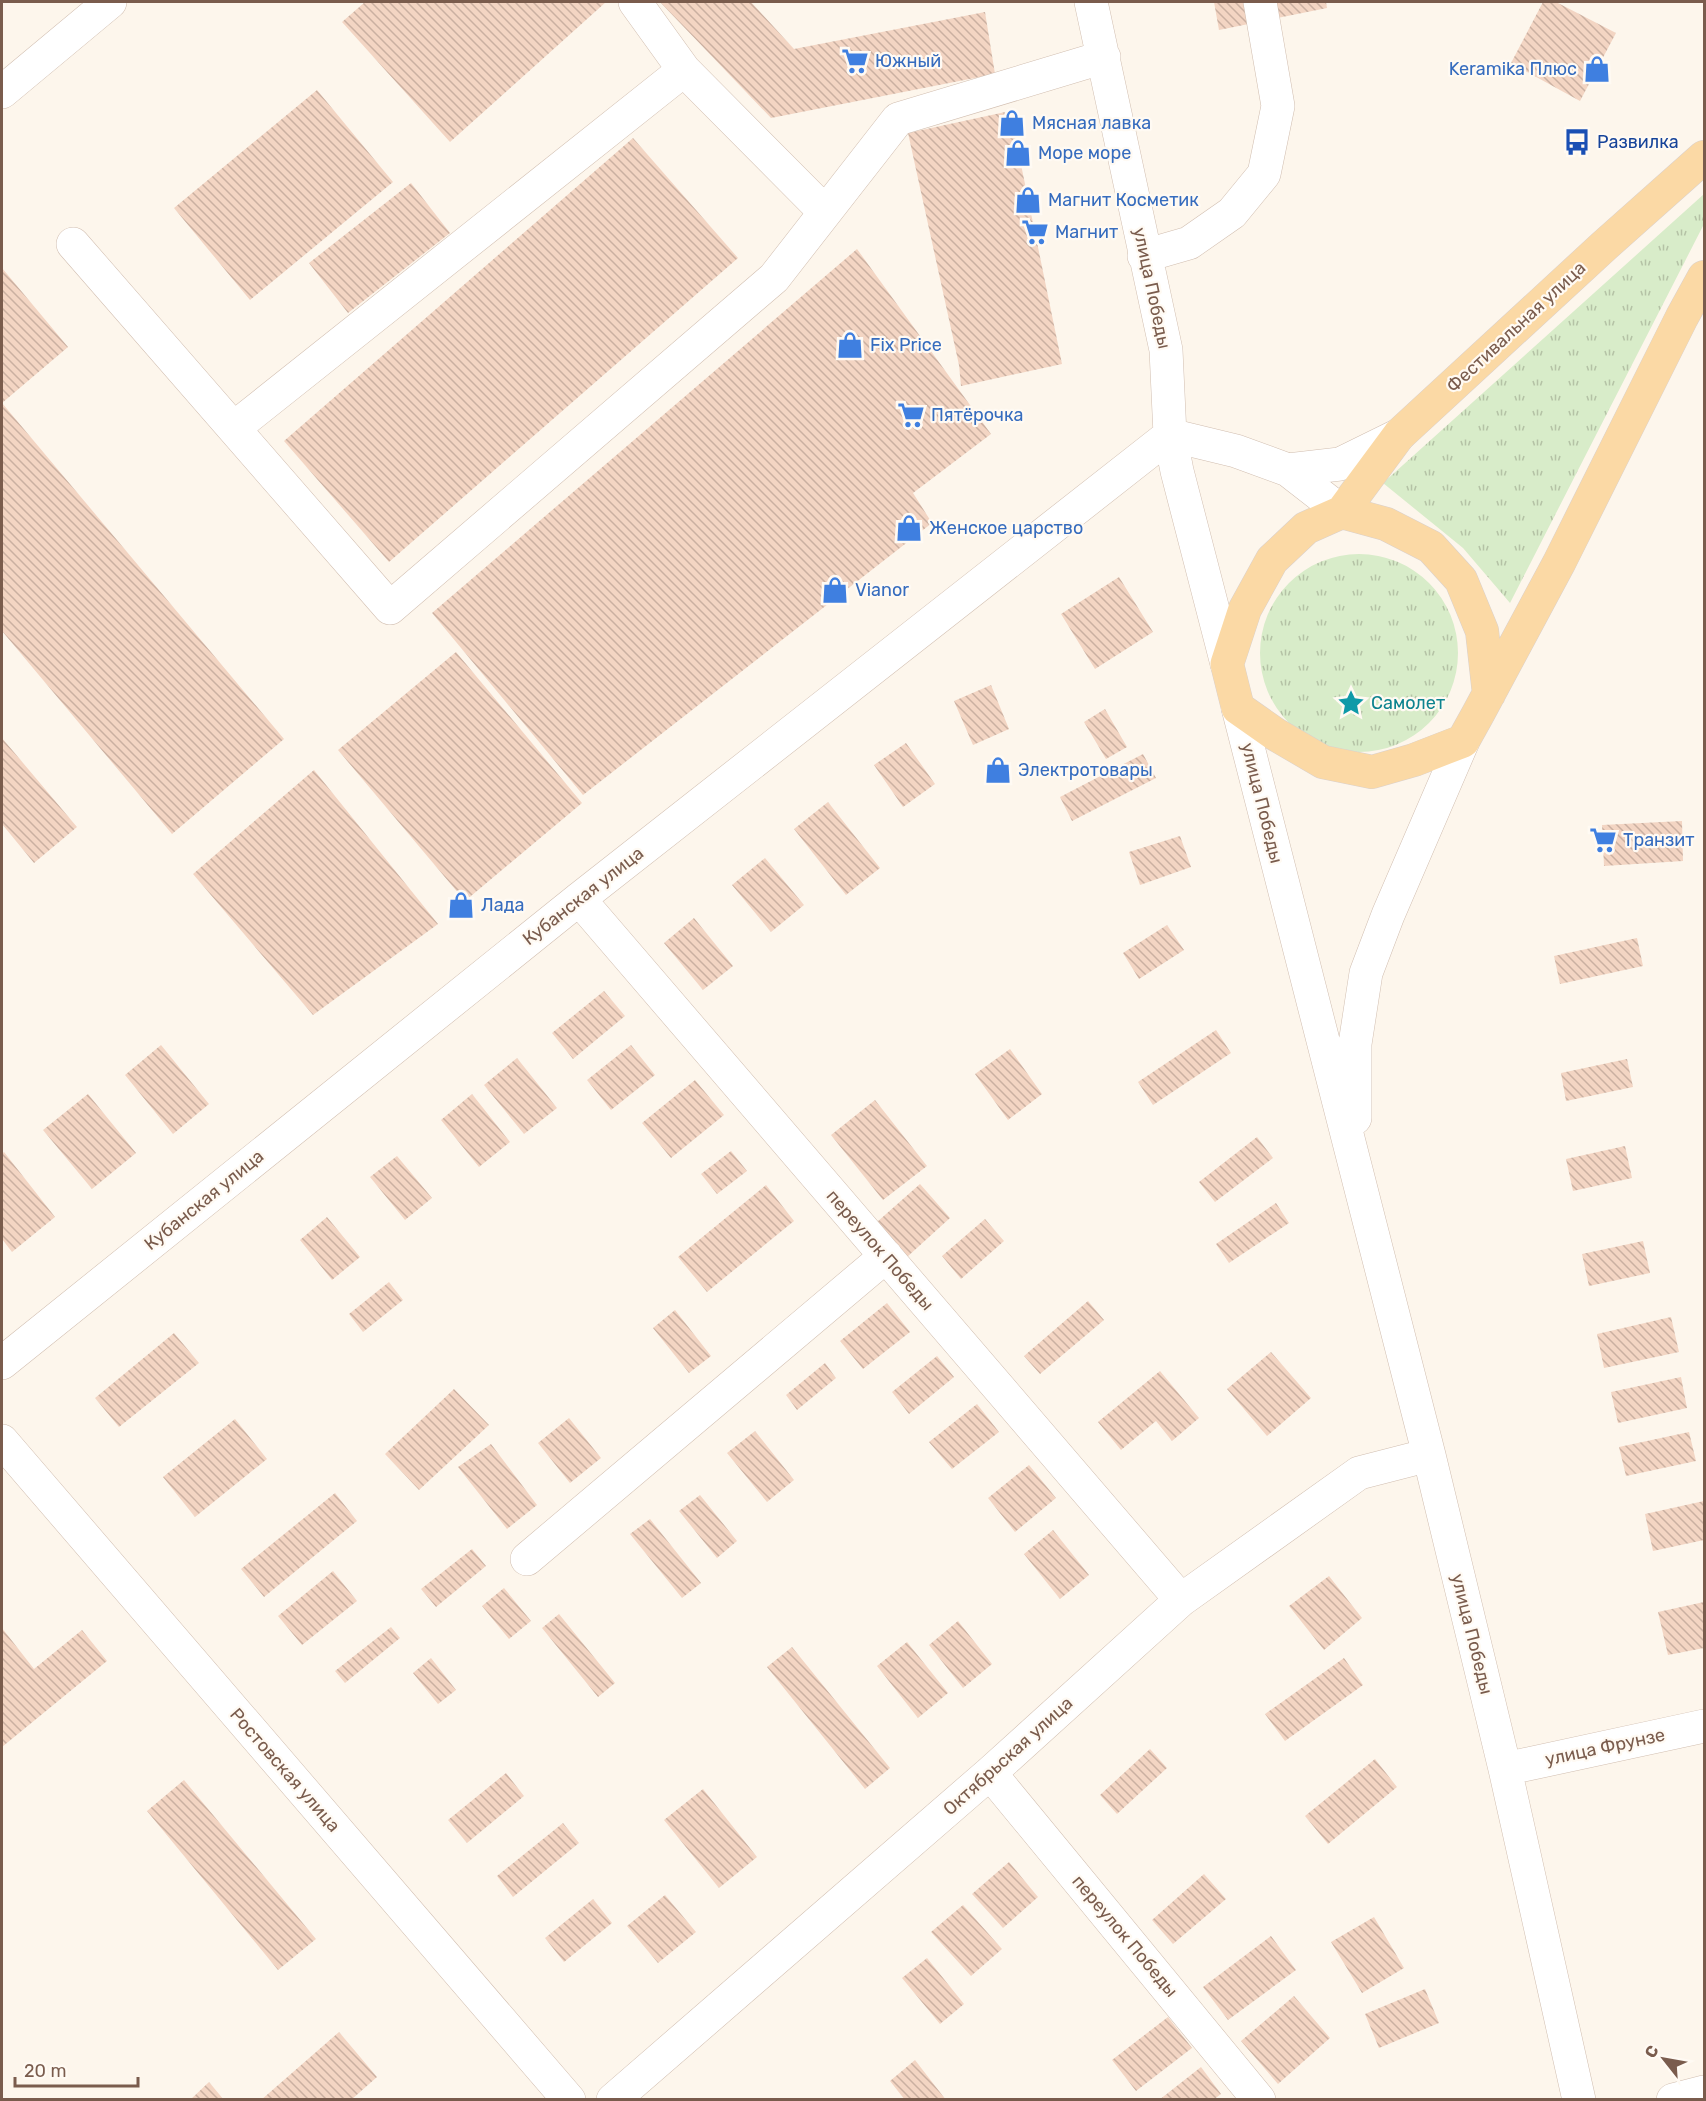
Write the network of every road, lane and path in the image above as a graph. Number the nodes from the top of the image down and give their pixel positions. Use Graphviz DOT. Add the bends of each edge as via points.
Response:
graph roads {
  1 [pos="110,2"];
  2 [pos="635,2"];
  3 [pos="1091,2"];
  4 [pos="1260,2"];
  5 [pos="1104,57"];
  6 [pos="684,70"];
  7 [pos="2,92"];
  8 [pos="1704,157"];
  9 [pos="825,212"];
  10 [pos="73,244"];
  11 [pos="1144,256"];
  12 [pos="1704,277"];
  13 [pos="234,428"];
  14 [pos="1170,435"];
  15 [pos="1400,435"];
  16 [pos="1288,470"];
  17 [pos="1342,512"];
  18 [pos="1227,664"];
  19 [pos="1489,694"];
  20 [pos="1238,708"];
  21 [pos="1463,741"];
  22 [pos="579,899"];
  23 [pos="1355,1171"];
  24 [pos="886,1257"];
  25 [pos="2,1363"];
  26 [pos="2,1441"];
  27 [pos="1429,1455"];
  28 [pos="527,1559"];
  29 [pos="1181,1600"];
  30 [pos="1704,1726"];
  31 [pos="1505,1769"];
  32 [pos="990,1773"];
  33 [pos="1704,2092"];
  34 [pos="569,2100"];
  35 [pos="613,2100"];
  36 [pos="1259,2100"];
  37 [pos="1579,2100"];
  38 [pos="1673,2100"];
  1 -- 7 [label="street"];
  2 -- 6 [label="street"];
  3 -- 5 [label="street, улица Победы"];
  4 -- 11 [label="street" via="1278,106 1264,174 1232,213 1189,243"];
  5 -- 9 [label="street" via="898,119"];
  5 -- 11 [label="street, улица Победы"];
  6 -- 9 [label="street"];
  6 -- 13 [label="street"];
  8 -- 15 [label="main road, Фестивальная улица"];
  9 -- 13 [label="street" via="774,278 390,608"];
  10 -- 13 [label="street"];
  11 -- 14 [label="street, улица Победы" via="1166,350"];
  12 -- 19 [label="main road"];
  14 -- 16 [label="street" via="1236,451"];
  14 -- 18 [label="street, улица Победы"];
  14 -- 22 [label="street, Кубанская улица"];
  15 -- 16 [label="street" via="1340,464"];
  15 -- 17 [label="main road, Фестивальная улица"];
  16 -- 17 [label="street"];
  17 -- 18 [label="main road" via="1306,528 1272,560 1245,609"];
  17 -- 19 [label="main road" via="1386,524 1431,547 1461,580 1482,631"];
  18 -- 20 [label="main road, улица Победы"];
  19 -- 21 [label="main road"];
  20 -- 21 [label="main road" via="1323,762 1372,772"];
  20 -- 23 [label="street, улица Победы"];
  21 -- 23 [label="street, улица Победы" via="1366,973 1355,1044"];
  22 -- 24 [label="street, переулок Победы"];
  22 -- 25 [label="street, Кубанская улица"];
  23 -- 27 [label="street, улица Победы"];
  24 -- 28 [label="street"];
  24 -- 29 [label="street, переулок Победы"];
  26 -- 34 [label="street, Ростовская улица"];
  27 -- 29 [label="street, Октябрьская улица" via="1359,1473"];
  27 -- 31 [label="street, улица Победы"];
  29 -- 32 [label="street, Октябрьская улица"];
  30 -- 31 [label="street, улица Фрунзе"];
  31 -- 37 [label="street, улица Победы"];
  32 -- 35 [label="street, Октябрьская улица"];
  32 -- 36 [label="street, переулок Победы"];
  33 -- 38 [label="street"];
}
